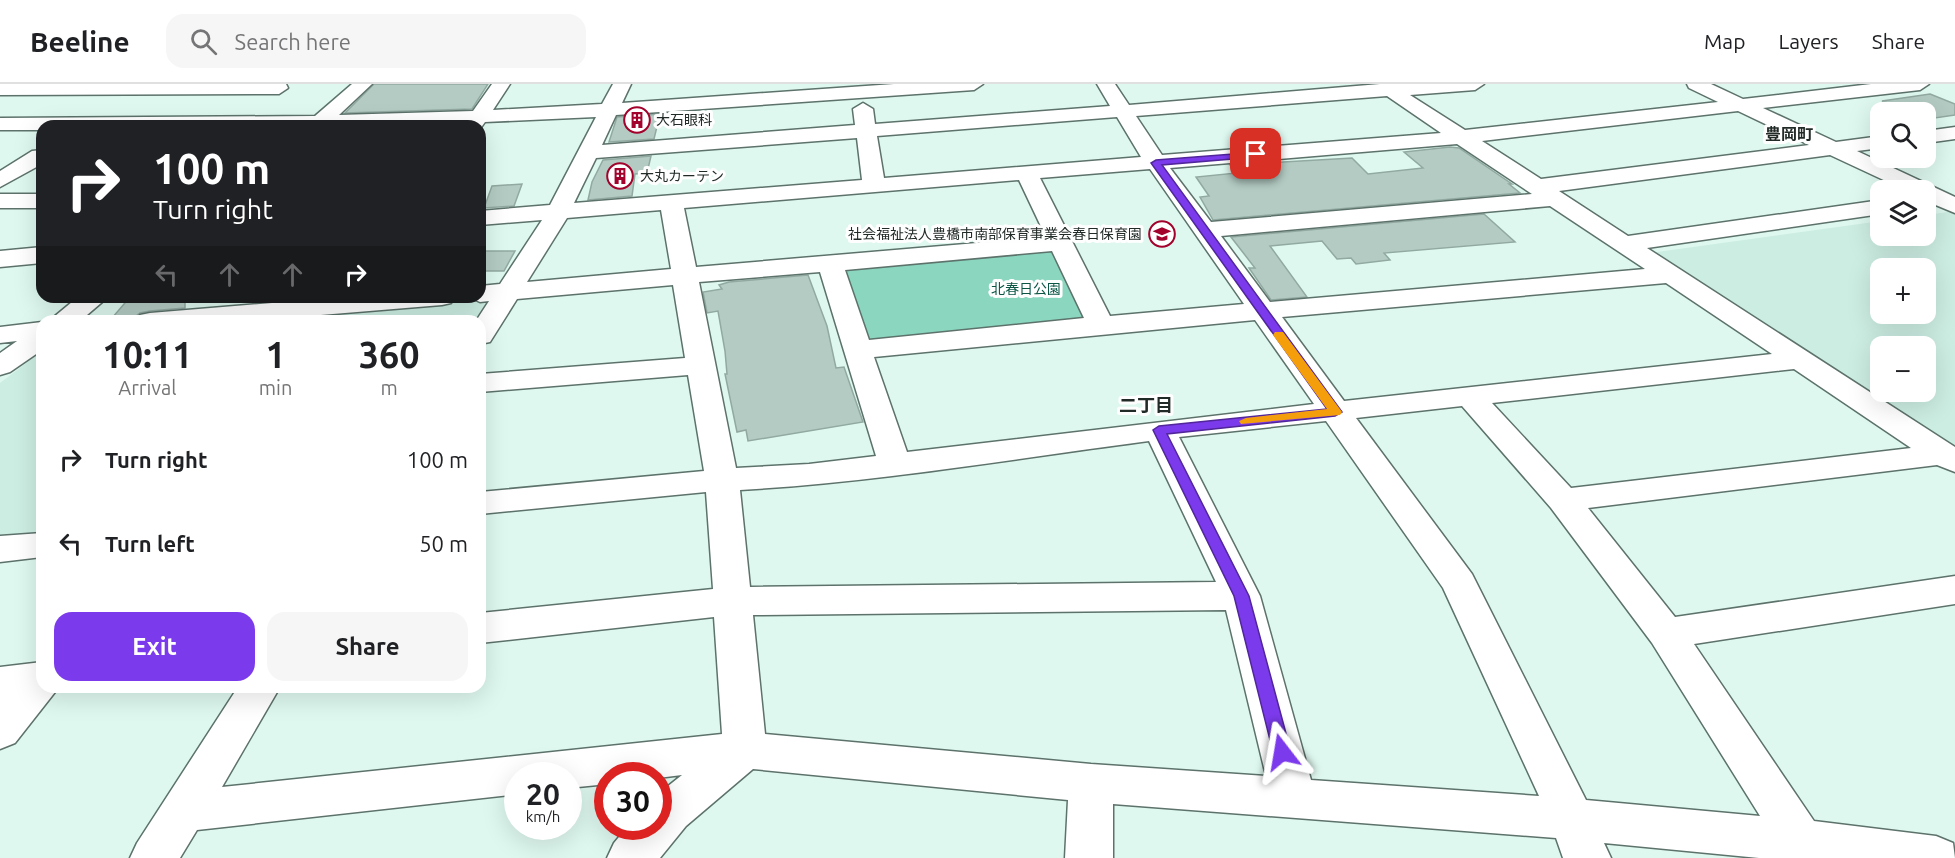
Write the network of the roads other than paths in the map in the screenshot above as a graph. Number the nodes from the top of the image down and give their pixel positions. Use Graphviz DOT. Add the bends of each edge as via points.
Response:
graph roads {
  1 [pos="363,84"];
  2 [pos="501,84"];
  3 [pos="621,84"];
  4 [pos="974,84"];
  5 [pos="1106,84"];
  6 [pos="1475,84"];
  7 [pos="1696,84"];
  8 [pos="1920,84"];
  9 [pos="281,86"];
  10 [pos="40,87"];
  11 [pos="860,88"];
  12 [pos="1387,88"];
  13 [pos="0,90"];
  14 [pos="1741,105"];
  15 [pos="0,109"];
  16 [pos="608,110"];
  17 [pos="1124,112"];
  18 [pos="234,120"];
  19 [pos="322,120"];
  20 [pos="476,120"];
  21 [pos="486,121"];
  22 [pos="0,124"];
  23 [pos="36,124"];
  24 [pos="866,132"];
  25 [pos="1955,133"];
  26 [pos="1936,136"];
  27 [pos="1462,137"];
  28 [pos="1870,144"];
  29 [pos="1833,149"];
  30 [pos="588,152"];
  31 [pos="36,156"];
  32 [pos="0,157"];
  33 [pos="36,159"];
  34 [pos="1156,163"];
  35 [pos="1026,172"];
  36 [pos="0,180"];
  37 [pos="874,185"];
  38 [pos="1543,193"];
  39 [pos="1937,198"];
  40 [pos="0,201"];
  41 [pos="36,201"];
  42 [pos="671,202"];
  43 [pos="1870,209"];
  44 [pos="558,213"];
  45 [pos="486,219"];
  46 [pos="1204,230"];
  47 [pos="1060,243"];
  48 [pos="1622,244"];
  49 [pos="36,256"];
  50 [pos="0,259"];
  51 [pos="830,264"];
  52 [pos="1670,275"];
  53 [pos="686,276"];
  54 [pos="507,292"];
  55 [pos="486,294"];
  56 [pos="87,303"];
  57 [pos="369,303"];
  58 [pos="1262,311"];
  59 [pos="71,315"];
  60 [pos="223,315"];
  61 [pos="1101,325"];
  62 [pos="486,326"];
  63 [pos="36,331"];
  64 [pos="0,334"];
  65 [pos="36,341"];
  66 [pos="859,350"];
  67 [pos="1801,360"];
  68 [pos="702,365"];
  69 [pos="0,366"];
  70 [pos="486,383"];
  71 [pos="1470,397"];
  72 [pos="1335,412"];
  73 [pos="1159,430"];
  74 [pos="1949,458"];
  75 [pos="895,465"];
  76 [pos="722,480"];
  77 [pos="1563,500"];
  78 [pos="486,502"];
  79 [pos="36,546"];
  80 [pos="0,549"];
  81 [pos="1955,590"];
  82 [pos="1241,596"];
  83 [pos="731,601"];
  84 [pos="486,627"];
  85 [pos="1666,633"];
  86 [pos="36,680"];
  87 [pos="0,683"];
  88 [pos="36,687"];
  89 [pos="256,693"];
  90 [pos="0,731"];
  91 [pos="745,750"];
  92 [pos="1091,783"];
  93 [pos="1293,796"];
  94 [pos="672,810"];
  95 [pos="184,811"];
  96 [pos="1580,838"];
  97 [pos="646,840"];
  98 [pos="1801,841"];
  99 [pos="154,858"];
  100 [pos="631,858"];
  101 [pos="1089,858"];
  102 [pos="1936,858"];
  1 -- 19 [label="street"];
  2 -- 20 [label="street"];
  3 -- 16 [label="street"];
  4 -- 11 [label="street"];
  5 -- 17 [label="street"];
  6 -- 12 [label="street"];
  7 -- 14 [label="street"];
  8 -- 14 [label="street"];
  9 -- 10 [label="street"];
  9 -- 18 [label="street"];
  10 -- 13 [label="street"];
  10 -- 15 [label="street"];
  11 -- 16 [label="street"];
  11 -- 24 [label="street"];
  12 -- 17 [label="street"];
  12 -- 27 [label="street"];
  14 -- 27 [label="street"];
  14 -- 29 [label="street"];
  16 -- 21 [label="street"];
  16 -- 30 [label="street"];
  17 -- 24 [label="street"];
  17 -- 34 [label="street"];
  22 -- 23 [label="street"];
  24 -- 30 [label="street"];
  24 -- 37 [label="street"];
  25 -- 26 [label="street"];
  27 -- 34 [label="street"];
  27 -- 38 [label="street"];
  28 -- 29 [label="street"];
  29 -- 38 [label="street"];
  29 -- 39 [label="street"];
  30 -- 44 [label="street"];
  31 -- 32 [label="street"];
  33 -- 36 [label="street"];
  34 -- 35 [label="street"];
  34 -- 46 [label="street"];
  35 -- 37 [label="street"];
  35 -- 47 [label="street"];
  37 -- 42 [label="street"];
  38 -- 46 [label="street"];
  38 -- 48 [label="street"];
  40 -- 41 [label="street"];
  42 -- 44 [label="street"];
  42 -- 53 [label="street"];
  43 -- 48 [label="street"];
  44 -- 45 [label="street"];
  44 -- 54 [label="street"];
  46 -- 58 [label="street"];
  47 -- 51 [label="street"];
  47 -- 61 [label="street"];
  48 -- 52 [label="street"];
  49 -- 50 [label="street"];
  51 -- 53 [label="street"];
  51 -- 66 [label="street"];
  52 -- 58 [label="street"];
  52 -- 67 [label="street"];
  53 -- 54 [label="street"];
  53 -- 68 [label="street"];
  54 -- 55 [label="street"];
  54 -- 62 [label="street"];
  56 -- 59 [label="street"];
  57 -- 60 [label="street"];
  58 -- 61 [label="street"];
  58 -- 72 [label="street"];
  61 -- 66 [label="street"];
  63 -- 64 [label="street"];
  65 -- 69 [label="street"];
  66 -- 75 [label="street"];
  67 -- 71 [label="street"];
  67 -- 74 [label="street"];
  68 -- 70 [label="street"];
  68 -- 76 [label="street"];
  71 -- 72 [label="street"];
  71 -- 77 [label="street"];
  72 -- 73 [label="street"];
  72 -- 96 [label="street" via="1459,583"];
  73 -- 75 [label="street"];
  73 -- 82 [label="street"];
  74 -- 77 [label="street"];
  75 -- 76 [label="street"];
  76 -- 78 [label="street"];
  76 -- 83 [label="street"];
  77 -- 85 [label="street"];
  79 -- 80 [label="street"];
  81 -- 85 [label="street"];
  82 -- 83 [label="street"];
  82 -- 93 [label="street"];
  83 -- 84 [label="street"];
  83 -- 91 [label="street"];
  85 -- 98 [label="street"];
  86 -- 87 [label="street"];
  88 -- 90 [label="street"];
  89 -- 95 [label="street"];
  91 -- 92 [label="street"];
  91 -- 94 [label="street"];
  91 -- 95 [label="street"];
  92 -- 93 [label="street"];
  92 -- 101 [label="street"];
  93 -- 96 [label="street"];
  95 -- 99 [label="street"];
  96 -- 98 [label="street"];
  97 -- 100 [label="street"];
  98 -- 102 [label="street"];
}
